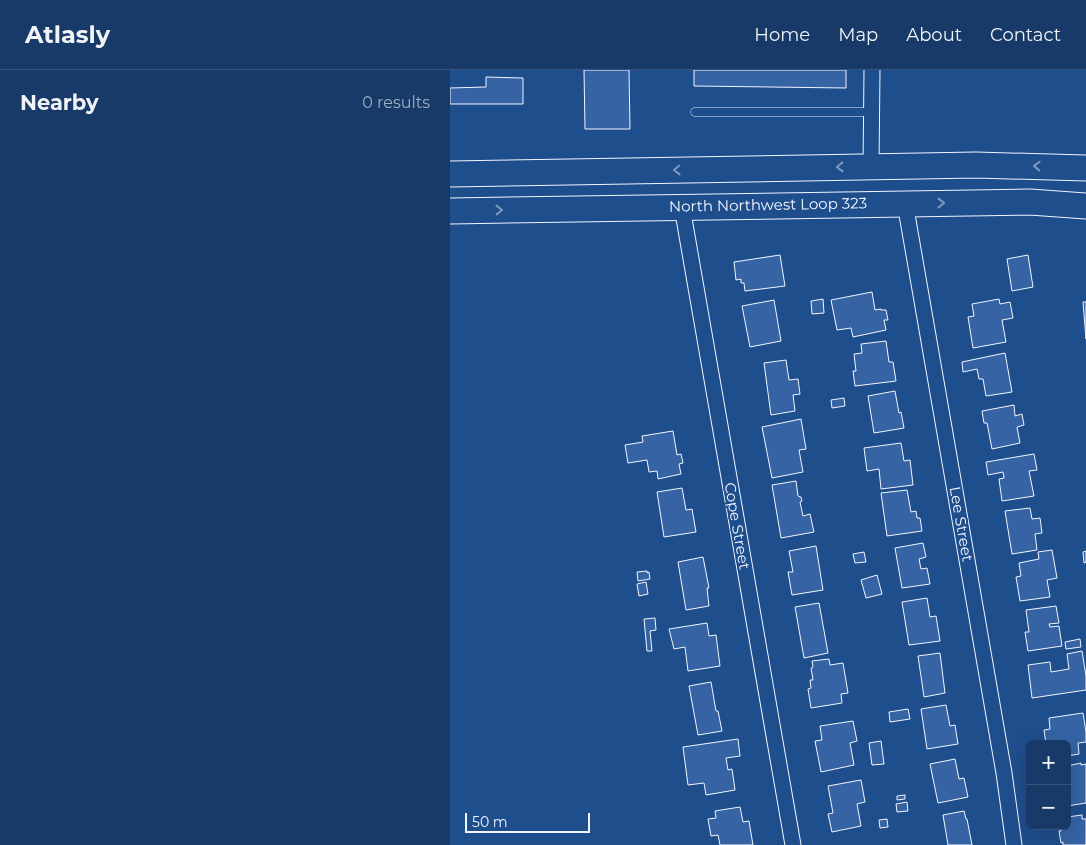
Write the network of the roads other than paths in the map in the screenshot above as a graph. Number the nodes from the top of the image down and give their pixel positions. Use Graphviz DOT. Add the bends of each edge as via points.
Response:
graph roads {
  1 [pos="872,70"];
  2 [pos="695,112"];
  3 [pos="871,112"];
  4 [pos="871,167"];
  5 [pos="1086,168"];
  6 [pos="450,174"];
  7 [pos="905,203"];
  8 [pos="1086,206"];
  9 [pos="682,207"];
  10 [pos="450,211"];
  11 [pos="793,845"];
  12 [pos="1014,845"];
  1 -- 3 [label="street"];
  2 -- 3 [label="lane"];
  3 -- 4 [label="street"];
  5 -- 4 [label="highway, one-way"];
  4 -- 6 [label="highway, one-way"];
  7 -- 8 [label="highway, North Northwest Loop 323, one-way" via="1030,202"];
  7 -- 9 [label="highway, North Northwest Loop 323"];
  7 -- 12 [label="street, Lee Street"];
  10 -- 9 [label="highway, North Northwest Loop 323, one-way"];
  9 -- 11 [label="street, Cope Street"];
}
